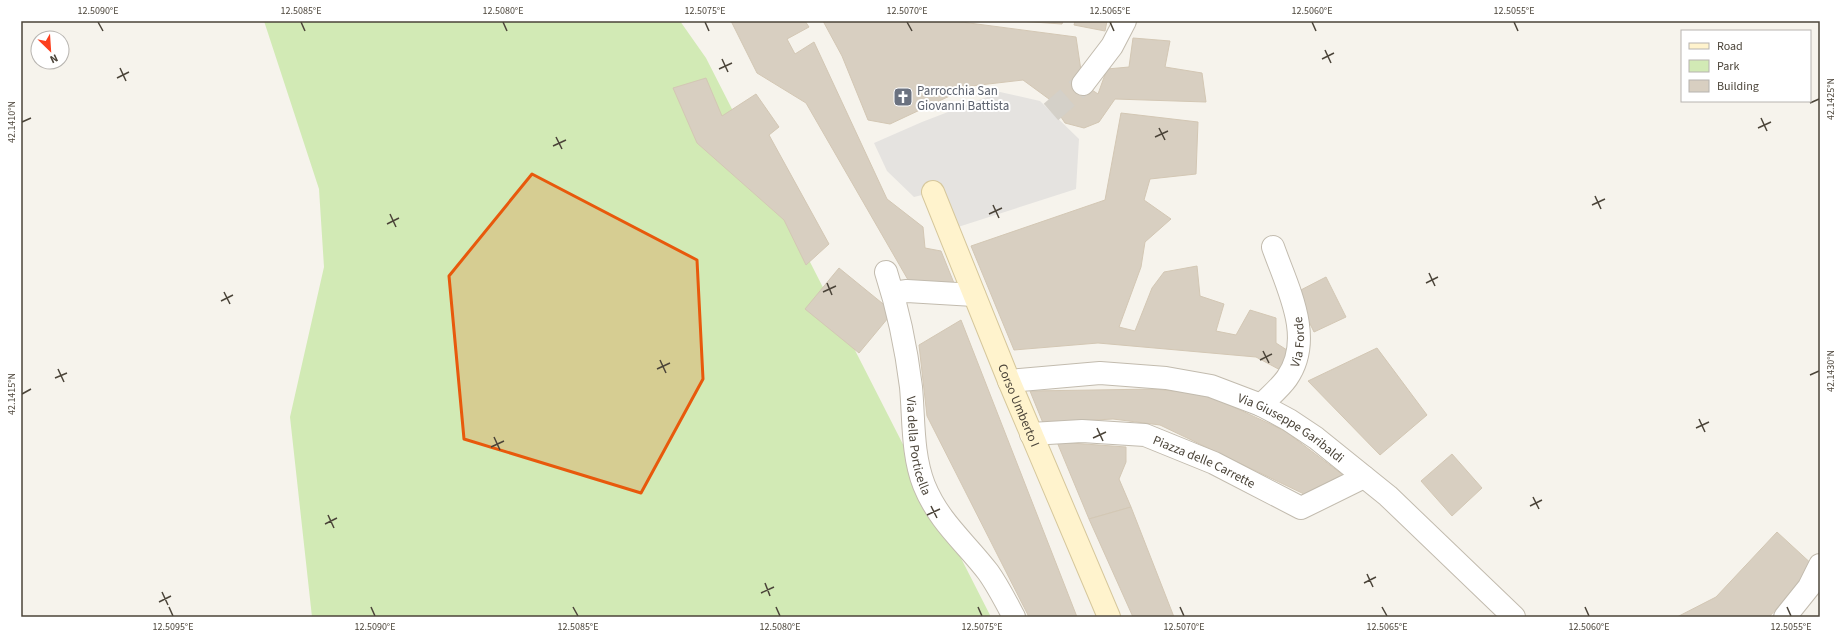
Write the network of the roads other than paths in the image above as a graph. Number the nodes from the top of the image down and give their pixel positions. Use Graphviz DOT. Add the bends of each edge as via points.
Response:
graph roads {
  1 [pos="1125,21"];
  2 [pos="1083,84"];
  3 [pos="933,192"];
  4 [pos="1273,248"];
  5 [pos="886,272"];
  6 [pos="893,293"];
  7 [pos="974,295"];
  8 [pos="1009,382"];
  9 [pos="1262,405"];
  10 [pos="1031,434"];
  11 [pos="1364,477"];
  12 [pos="1820,565"];
  13 [pos="1106,613"];
  14 [pos="1014,617"];
  15 [pos="1514,617"];
  16 [pos="1785,617"];
  1 -- 2 [label="street" via="1112,46"];
  3 -- 7 [label="street, Corso Umberto I"];
  4 -- 9 [label="street, Via Forde" via="1295,312 1299,344 1293,368"];
  5 -- 6 [label="street, Via della Porticella"];
  6 -- 7 [label="street" via="907,291"];
  6 -- 14 [label="street, Via della Porticella" via="907,356 918,467 924,486 947,525 989,573"];
  7 -- 8 [label="street, Corso Umberto I"];
  8 -- 9 [label="street, Via Giuseppe Garibaldi" via="1100,373 1166,378 1211,386"];
  8 -- 10 [label="street, Corso Umberto I"];
  9 -- 11 [label="street, Via Giuseppe Garibaldi" via="1316,438"];
  10 -- 11 [label="street, Piazza delle Carrette" via="1082,431 1145,435 1214,463 1301,508"];
  10 -- 13 [label="street, Corso Umberto I"];
  11 -- 15 [label="street, Via Giuseppe Garibaldi" via="1388,496"];
  12 -- 16 [label="street" via="1809,587"];
}
